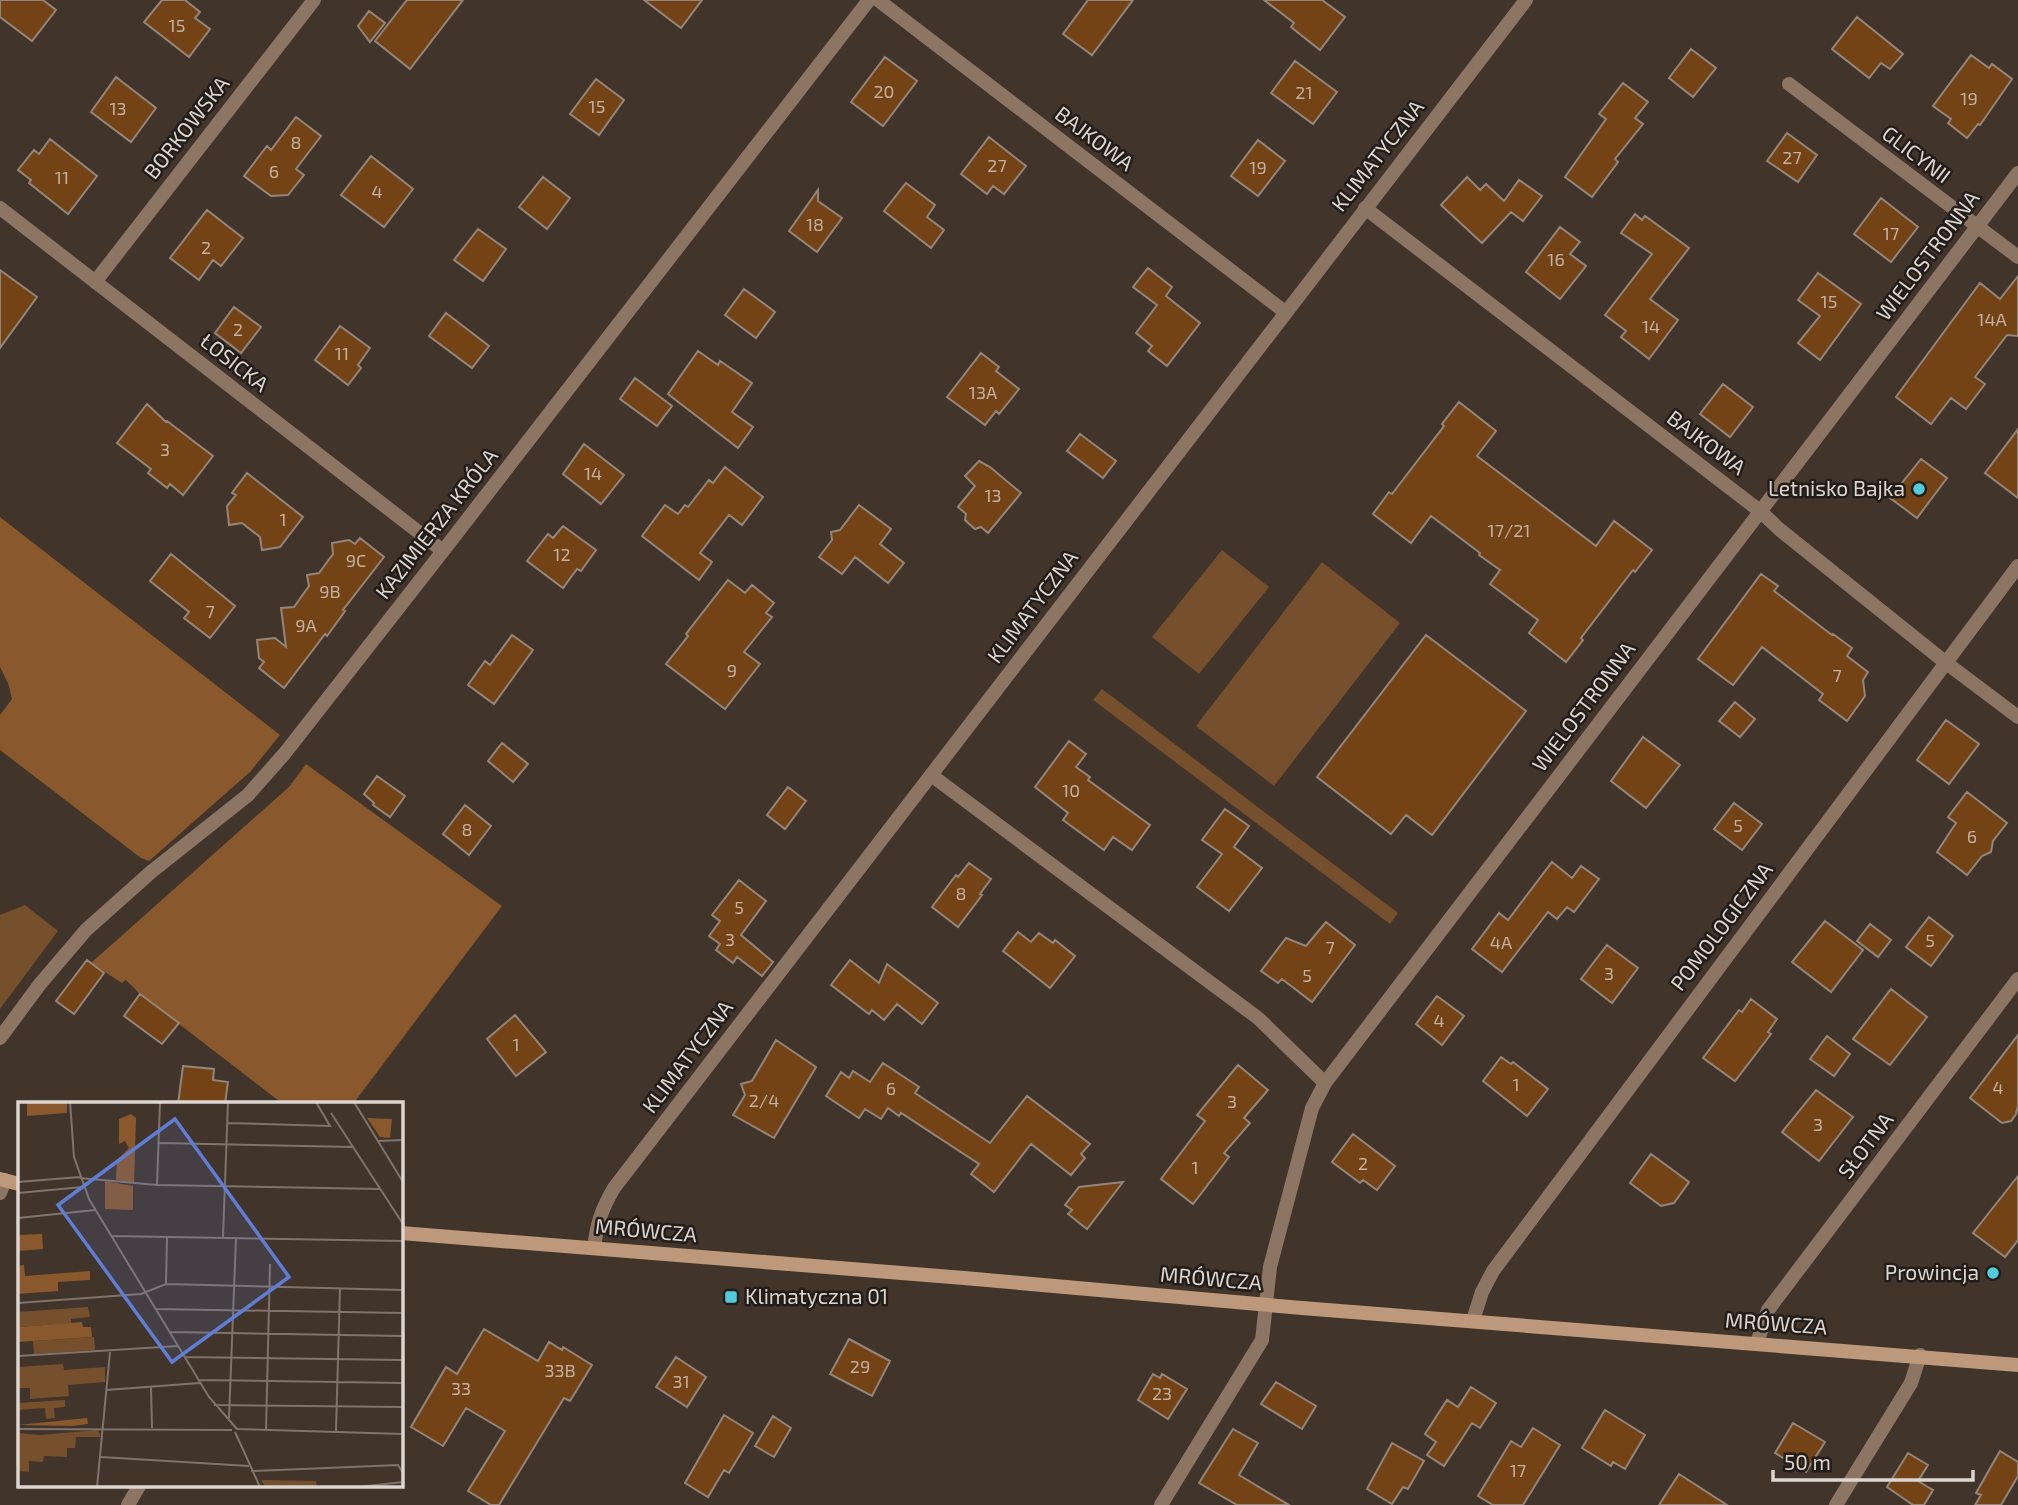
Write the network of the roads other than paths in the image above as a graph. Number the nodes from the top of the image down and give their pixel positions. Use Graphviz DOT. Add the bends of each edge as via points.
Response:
graph roads {
  1 [pos="314,0"];
  2 [pos="869,0"];
  3 [pos="878,0"];
  4 [pos="1525,0"];
  5 [pos="1789,84"];
  6 [pos="2018,173"];
  7 [pos="0,208"];
  8 [pos="1364,208"];
  9 [pos="1977,228"];
  10 [pos="2018,257"];
  11 [pos="94,282"];
  12 [pos="1285,312"];
  13 [pos="1759,511"];
  14 [pos="443,551"];
  15 [pos="2018,566"];
  16 [pos="1945,662"];
  17 [pos="2018,717"];
  18 [pos="931,775"];
  19 [pos="2018,979"];
  20 [pos="0,1038"];
  21 [pos="1325,1083"];
  22 [pos="402,1233"];
  23 [pos="594,1248"];
  24 [pos="1265,1305"];
  25 [pos="1473,1320"];
  26 [pos="1757,1343"];
  27 [pos="1920,1355"];
  28 [pos="2018,1365"];
  29 [pos="138,1488"];
  30 [pos="128,1505"];
  31 [pos="1161,1505"];
  32 [pos="1836,1505"];
  1 -- 11 [label="street, BORKOWSKA"];
  2 -- 14 [label="street, KAZIMIERZA KRÓLA"];
  3 -- 12 [label="street, BAJKOWA"];
  4 -- 8 [label="street, KLIMATYCZNA"];
  5 -- 9 [label="street, GLICYNII"];
  6 -- 9 [label="street, WIELOSTRONNA"];
  7 -- 11 [label="street, ŁOSICKA"];
  8 -- 12 [label="street, KLIMATYCZNA"];
  8 -- 13 [label="street, BAJKOWA"];
  9 -- 10 [label="street, GLICYNII"];
  9 -- 13 [label="street, WIELOSTRONNA"];
  11 -- 14 [label="street, ŁOSICKA"];
  12 -- 18 [label="street, KLIMATYCZNA"];
  13 -- 16 [label="street, BAJKOWA"];
  13 -- 21 [label="street, WIELOSTRONNA"];
  14 -- 20 [label="street, KAZIMIERZA KRÓLA" via="248,795 86,930"];
  15 -- 16 [label="street, POMOLOGICZNA"];
  16 -- 17 [label="street, BAJKOWA"];
  16 -- 25 [label="street, POMOLOGICZNA" via="1493,1271"];
  18 -- 21 [label="street" via="1258,1018"];
  18 -- 23 [label="street, KLIMATYCZNA" via="614,1188 597,1223"];
  19 -- 26 [label="street, SŁOTNA" via="1768,1310"];
  21 -- 24 [label="street, WIELOSTRONNA" via="1306,1128 1270,1267"];
  22 -- 23 [label="street, MRÓWCZA"];
  23 -- 24 [label="street, MRÓWCZA"];
  24 -- 25 [label="street, MRÓWCZA"];
  24 -- 31 [label="street, WIELOSTRONNA" via="1258,1347"];
  25 -- 26 [label="street, MRÓWCZA"];
  26 -- 27 [label="street, MRÓWCZA"];
  27 -- 28 [label="street, MRÓWCZA"];
  27 -- 32 [label="street" via="1911,1383"];
  29 -- 30 [label="street"];
}
